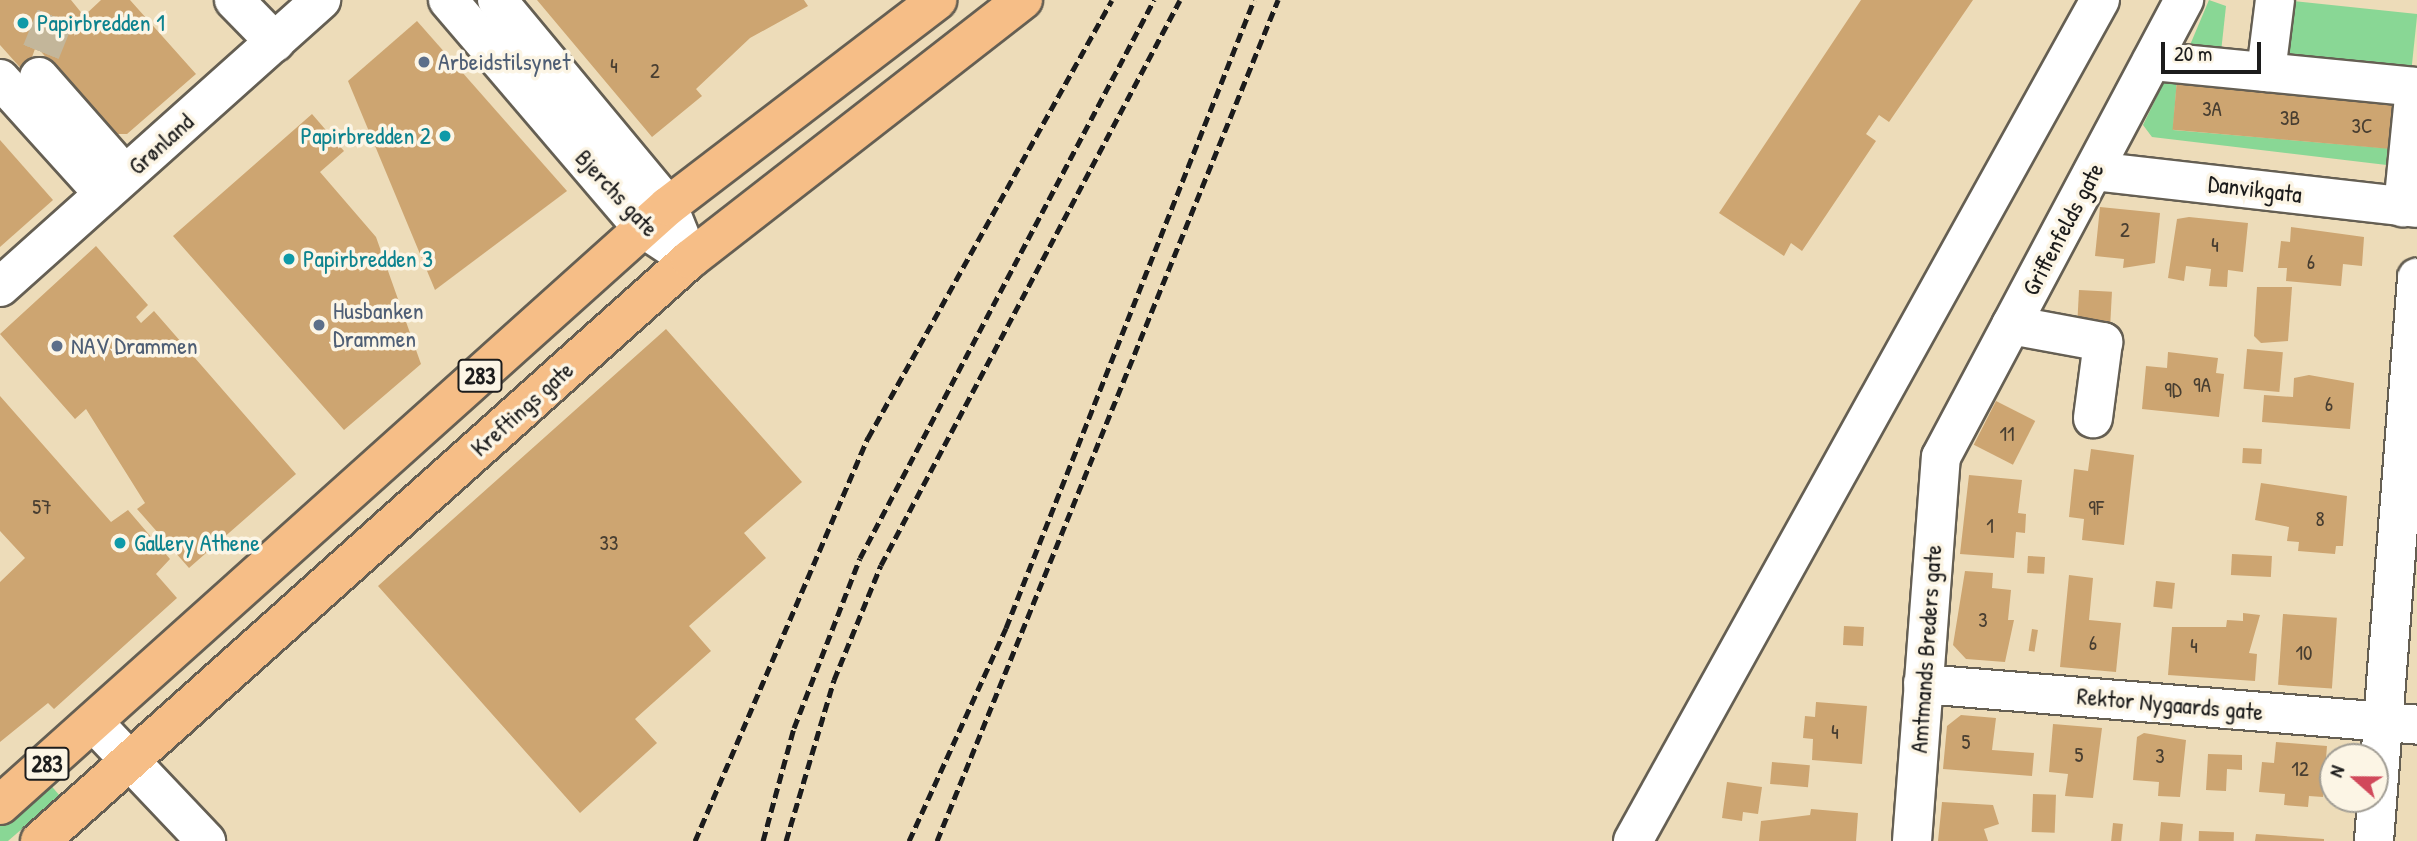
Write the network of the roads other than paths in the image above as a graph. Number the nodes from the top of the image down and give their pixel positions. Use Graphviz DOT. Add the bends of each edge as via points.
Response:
graph roads {
  1 [pos="234,0"];
  2 [pos="321,0"];
  3 [pos="448,0"];
  4 [pos="497,0"];
  5 [pos="937,0"];
  6 [pos="1023,0"];
  7 [pos="2100,0"];
  8 [pos="2184,0"];
  9 [pos="2275,0"];
  10 [pos="275,42"];
  11 [pos="2151,61"];
  12 [pos="2266,72"];
  13 [pos="25,77"];
  14 [pos="2416,87"];
  15 [pos="2094,171"];
  16 [pos="115,185"];
  17 [pos="2410,207"];
  18 [pos="656,217"];
  19 [pos="690,259"];
  20 [pos="2417,278"];
  21 [pos="0,287"];
  22 [pos="2011,325"];
  23 [pos="2093,418"];
  24 [pos="1941,457"];
  25 [pos="1923,684"];
  26 [pos="94,723"];
  27 [pos="2400,723"];
  28 [pos="130,761"];
  29 [pos="0,805"];
  30 [pos="40,841"];
  31 [pos="206,841"];
  32 [pos="1633,841"];
  33 [pos="1912,841"];
  34 [pos="2374,841"];
  1 -- 10 [label="street"];
  2 -- 10 [label="street, Grønland"];
  3 -- 18 [label="street, Bjerchs gate"];
  4 -- 18 [label="street, Bjerchs gate"];
  5 -- 18 [label="main road, 283"];
  6 -- 19 [label="main road, Kreftings gate / 283"];
  7 -- 32 [label="street"];
  8 -- 11 [label="street, Griffenfelds gate"];
  9 -- 12 [label="street"];
  10 -- 16 [label="street, Grønland"];
  11 -- 12 [label="street"];
  11 -- 15 [label="street, Griffenfelds gate"];
  12 -- 14 [label="street"];
  13 -- 16 [label="street"];
  14 -- 17 [label="street"];
  15 -- 17 [label="street, Danvikgata"];
  15 -- 22 [label="street, Griffenfelds gate"];
  16 -- 21 [label="street, Grønland"];
  18 -- 19 [label="street, Bjerchs gate"];
  18 -- 26 [label="main road, 283"];
  19 -- 28 [label="main road, Kreftings gate / 283"];
  20 -- 27 [label="street"];
  22 -- 23 [label="street" via="2103,342"];
  22 -- 24 [label="street, Griffenfelds gate"];
  24 -- 25 [label="street, Amtmands Breders gate"];
  25 -- 27 [label="street, Rektor Nygaards gate"];
  25 -- 33 [label="street, Amtmands Breders gate"];
  26 -- 28 [label="street"];
  26 -- 29 [label="main road, 283"];
  27 -- 34 [label="street"];
  28 -- 30 [label="main road, Kreftings gate / 283"];
  28 -- 31 [label="street"];
}
